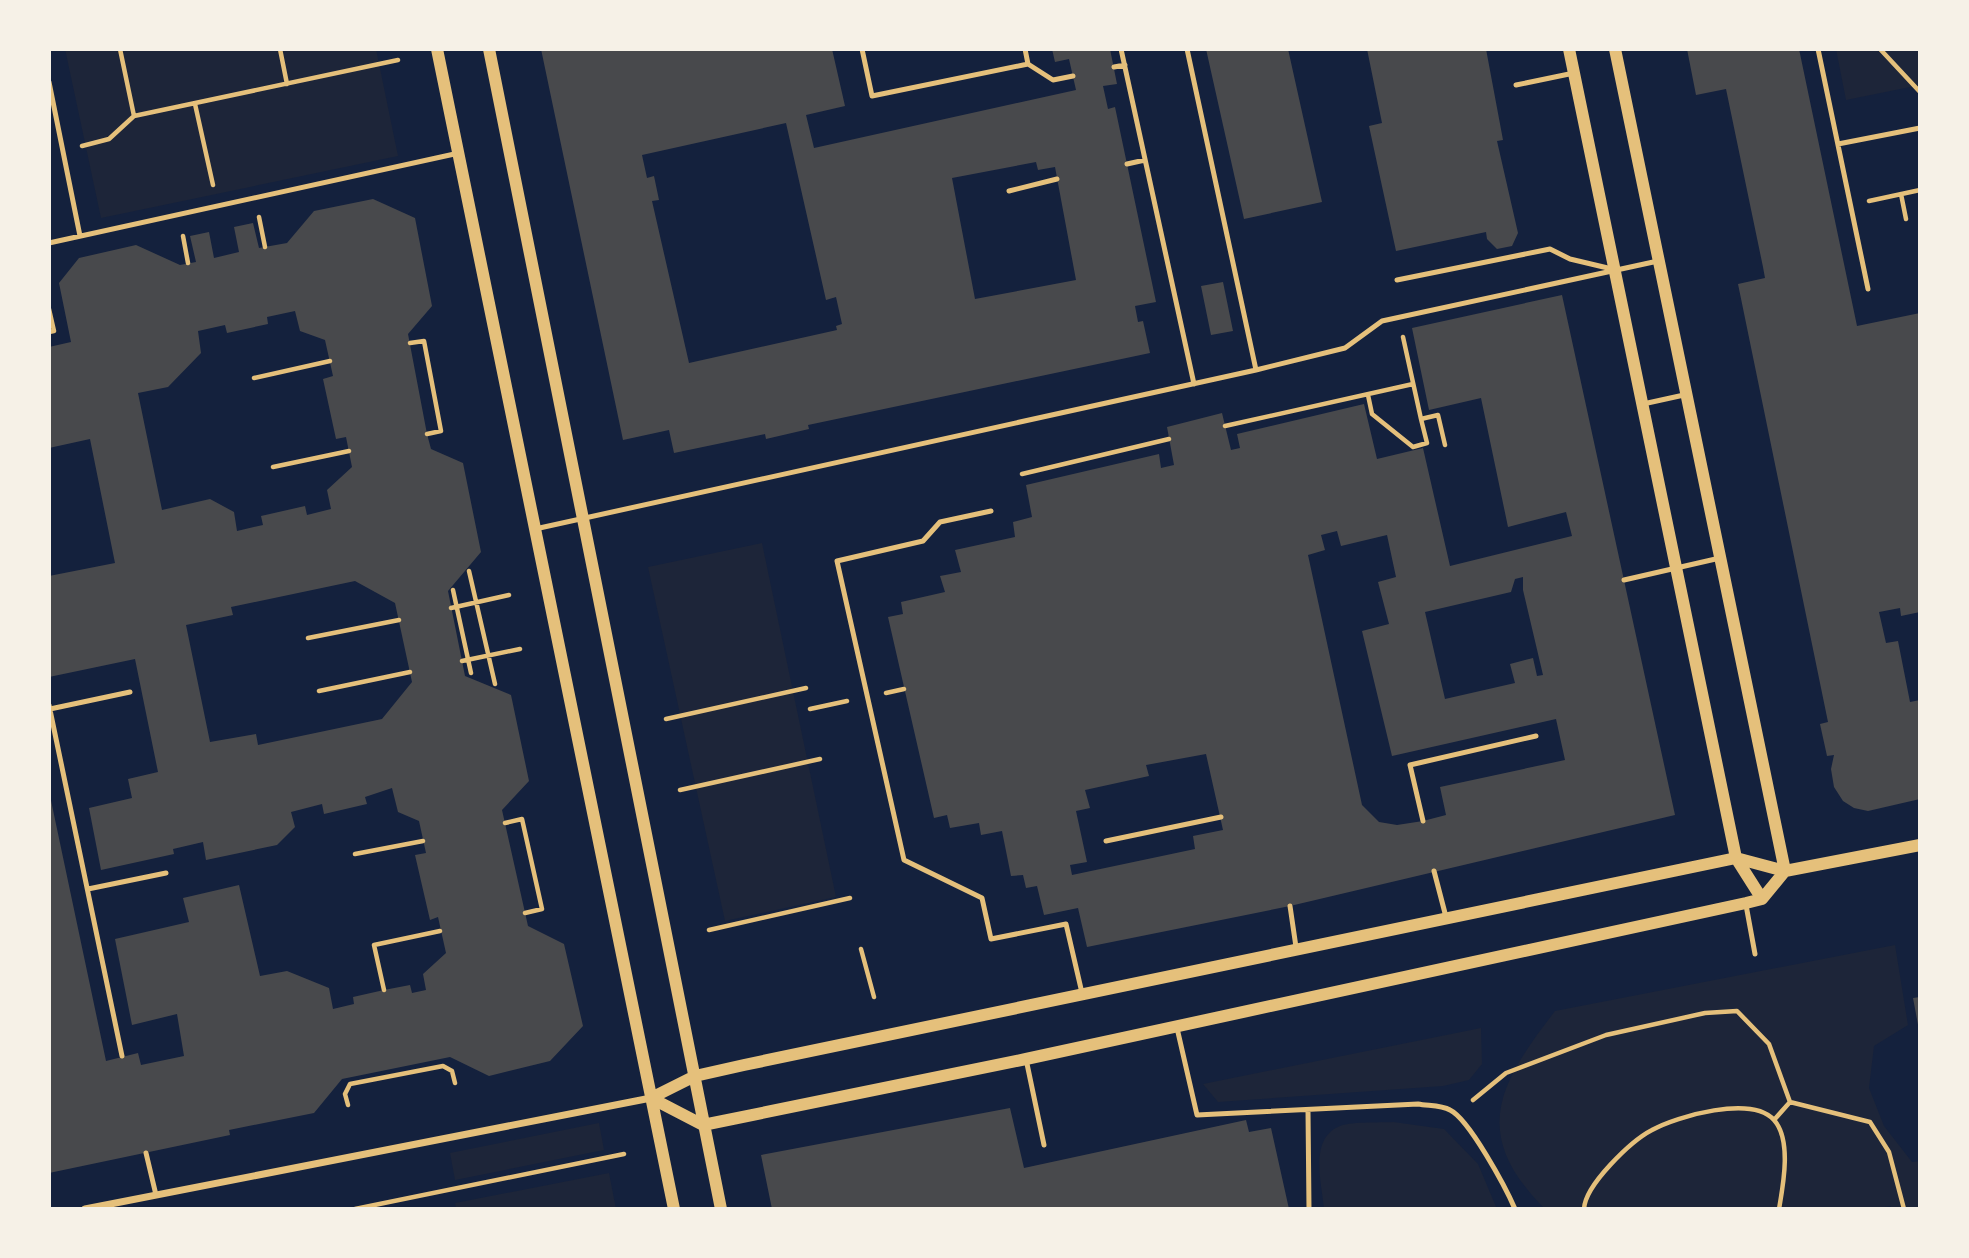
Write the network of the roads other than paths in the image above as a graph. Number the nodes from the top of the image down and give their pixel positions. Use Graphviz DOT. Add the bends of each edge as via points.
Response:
graph roads {
  1 [pos="438,49"];
  2 [pos="489,49"];
  3 [pos="862,49"];
  4 [pos="1025,49"];
  5 [pos="1121,49"];
  6 [pos="1188,49"];
  7 [pos="1569,49"];
  8 [pos="1615,49"];
  9 [pos="1818,49"];
  10 [pos="1028,64"];
  11 [pos="1125,65"];
  12 [pos="1114,67"];
  13 [pos="1574,73"];
  14 [pos="1073,76"];
  15 [pos="49,82"];
  16 [pos="1516,85"];
  17 [pos="1920,128"];
  18 [pos="1838,144"];
  19 [pos="459,153"];
  20 [pos="1145,160"];
  21 [pos="1127,164"];
  22 [pos="1057,180"];
  23 [pos="1009,191"];
  24 [pos="80,236"];
  25 [pos="49,243"];
  26 [pos="1658,261"];
  27 [pos="1615,270"];
  28 [pos="1397,280"];
  29 [pos="1868,289"];
  30 [pos="1256,370"];
  31 [pos="1194,384"];
  32 [pos="1686,394"];
  33 [pos="1643,404"];
  34 [pos="991,511"];
  35 [pos="584,519"];
  36 [pos="534,528"];
  37 [pos="1720,558"];
  38 [pos="1677,568"];
  39 [pos="1624,580"];
  40 [pos="130,692"];
  41 [pos="50,707"];
  42 [pos="1536,736"];
  43 [pos="1221,817"];
  44 [pos="1423,821"];
  45 [pos="1106,841"];
  46 [pos="1920,845"];
  47 [pos="1736,858"];
  48 [pos="1785,871"];
  49 [pos="1434,872"];
  50 [pos="166,873"];
  51 [pos="88,889"];
  52 [pos="1762,899"];
  53 [pos="1746,903"];
  54 [pos="1290,906"];
  55 [pos="1446,917"];
  56 [pos="1297,951"];
  57 [pos="1755,954"];
  58 [pos="1083,996"];
  59 [pos="1177,1026"];
  60 [pos="122,1056"];
  61 [pos="1026,1059"];
  62 [pos="695,1076"];
  63 [pos="651,1098"];
  64 [pos="1308,1111"];
  65 [pos="703,1125"];
  66 [pos="1044,1145"];
  67 [pos="146,1153"];
  68 [pos="156,1195"];
  69 [pos="85,1209"];
  70 [pos="674,1209"];
  71 [pos="721,1209"];
  72 [pos="1309,1209"];
  73 [pos="1515,1209"];
  1 -- 19 [label="street"];
  2 -- 35 [label="street"];
  3 -- 10 [label="lane" via="872,96"];
  4 -- 10 [label="lane"];
  5 -- 11 [label="lane"];
  6 -- 30 [label="lane"];
  7 -- 13 [label="street"];
  8 -- 26 [label="street"];
  9 -- 18 [label="lane"];
  10 -- 14 [label="lane" via="1052,80"];
  11 -- 12 [label="lane"];
  11 -- 20 [label="lane"];
  13 -- 16 [label="lane"];
  13 -- 27 [label="street"];
  15 -- 24 [label="lane"];
  17 -- 18 [label="lane"];
  18 -- 29 [label="lane"];
  19 -- 24 [label="lane"];
  19 -- 36 [label="street"];
  20 -- 21 [label="lane"];
  20 -- 31 [label="lane"];
  22 -- 23 [label="lane"];
  24 -- 25 [label="lane"];
  26 -- 27 [label="lane"];
  26 -- 32 [label="street"];
  27 -- 28 [label="lane" via="1549,249"];
  27 -- 30 [label="lane" via="1382,321 1345,348"];
  27 -- 33 [label="street"];
  30 -- 31 [label="lane"];
  31 -- 35 [label="lane"];
  32 -- 33 [label="lane"];
  32 -- 37 [label="street"];
  33 -- 38 [label="street"];
  34 -- 58 [label="lane" via="940,522 923,541 837,561 904,860 982,898 990,939 1066,924"];
  35 -- 36 [label="lane"];
  35 -- 62 [label="street"];
  36 -- 63 [label="street"];
  37 -- 38 [label="lane"];
  37 -- 48 [label="street"];
  38 -- 39 [label="lane"];
  38 -- 47 [label="street"];
  40 -- 41 [label="lane"];
  41 -- 51 [label="lane"];
  42 -- 44 [label="lane" via="1410,765"];
  43 -- 45 [label="lane"];
  46 -- 48 [label="street"];
  47 -- 48 [label="street"];
  47 -- 52 [label="street"];
  47 -- 55 [label="street"];
  48 -- 52 [label="street"];
  49 -- 55 [label="lane"];
  50 -- 51 [label="lane"];
  51 -- 60 [label="lane"];
  52 -- 53 [label="street"];
  53 -- 57 [label="lane"];
  53 -- 59 [label="street"];
  54 -- 56 [label="lane"];
  55 -- 56 [label="street"];
  56 -- 58 [label="street"];
  58 -- 62 [label="street"];
  59 -- 61 [label="street"];
  59 -- 64 [label="lane" via="1197,1115"];
  61 -- 65 [label="street"];
  61 -- 66 [label="lane"];
  62 -- 63 [label="street"];
  62 -- 65 [label="street"];
  63 -- 65 [label="street"];
  63 -- 68 [label="street"];
  63 -- 70 [label="street"];
  64 -- 72 [label="lane"];
  64 -- 73 [label="lane" via="1418,1104 1448,1108 1488,1158"];
  65 -- 71 [label="street"];
  67 -- 68 [label="lane"];
  68 -- 69 [label="street"];
}
